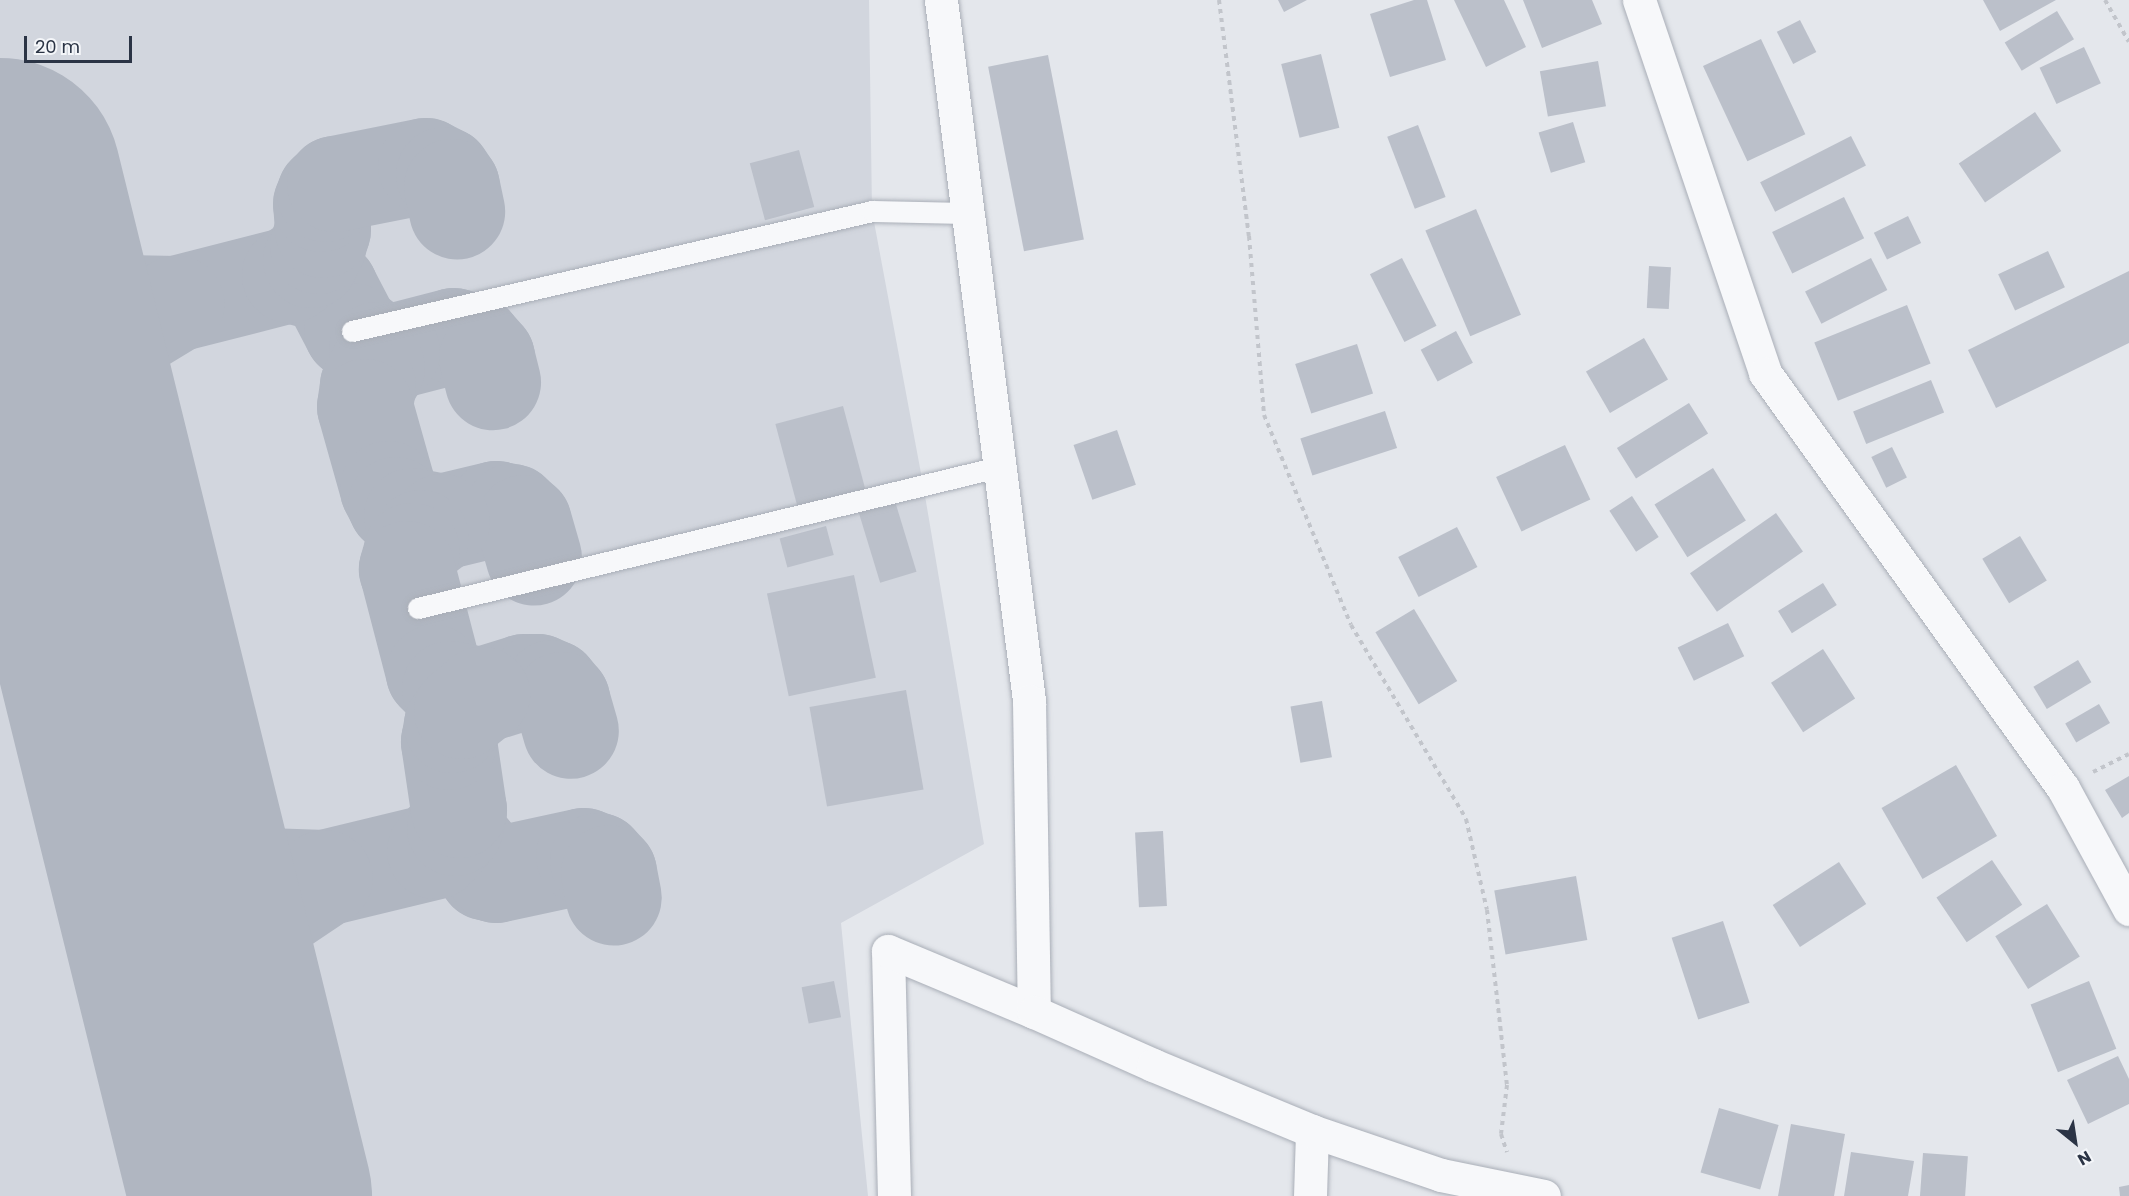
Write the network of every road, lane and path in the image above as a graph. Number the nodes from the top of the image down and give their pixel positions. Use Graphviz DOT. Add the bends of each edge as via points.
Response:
graph roads {
  1 [pos="941,0"];
  2 [pos="1219,0"];
  3 [pos="1639,0"];
  4 [pos="2105,0"];
  5 [pos="2129,42"];
  6 [pos="966,213"];
  7 [pos="352,331"];
  8 [pos="998,467"];
  9 [pos="418,608"];
  10 [pos="2129,909"];
  11 [pos="1034,1012"];
  12 [pos="1312,1131"];
  13 [pos="1533,1194"];
  14 [pos="894,1196"];
  15 [pos="1310,1196"];
  1 -- 6 [label="street"];
  2 -- 13 [label="path" via="1249,236 1264,415 1351,625 1466,819 1487,910 1507,1085 1501,1134"];
  3 -- 10 [label="street" via="1765,373 2063,788"];
  4 -- 5 [label="path"];
  6 -- 7 [label="lane" via="872,211"];
  6 -- 8 [label="street"];
  8 -- 9 [label="lane"];
  8 -- 11 [label="street" via="1029,701"];
  11 -- 12 [label="street"];
  11 -- 14 [label="street" via="888,951"];
  12 -- 13 [label="street" via="1441,1175"];
  12 -- 15 [label="street"];
}
